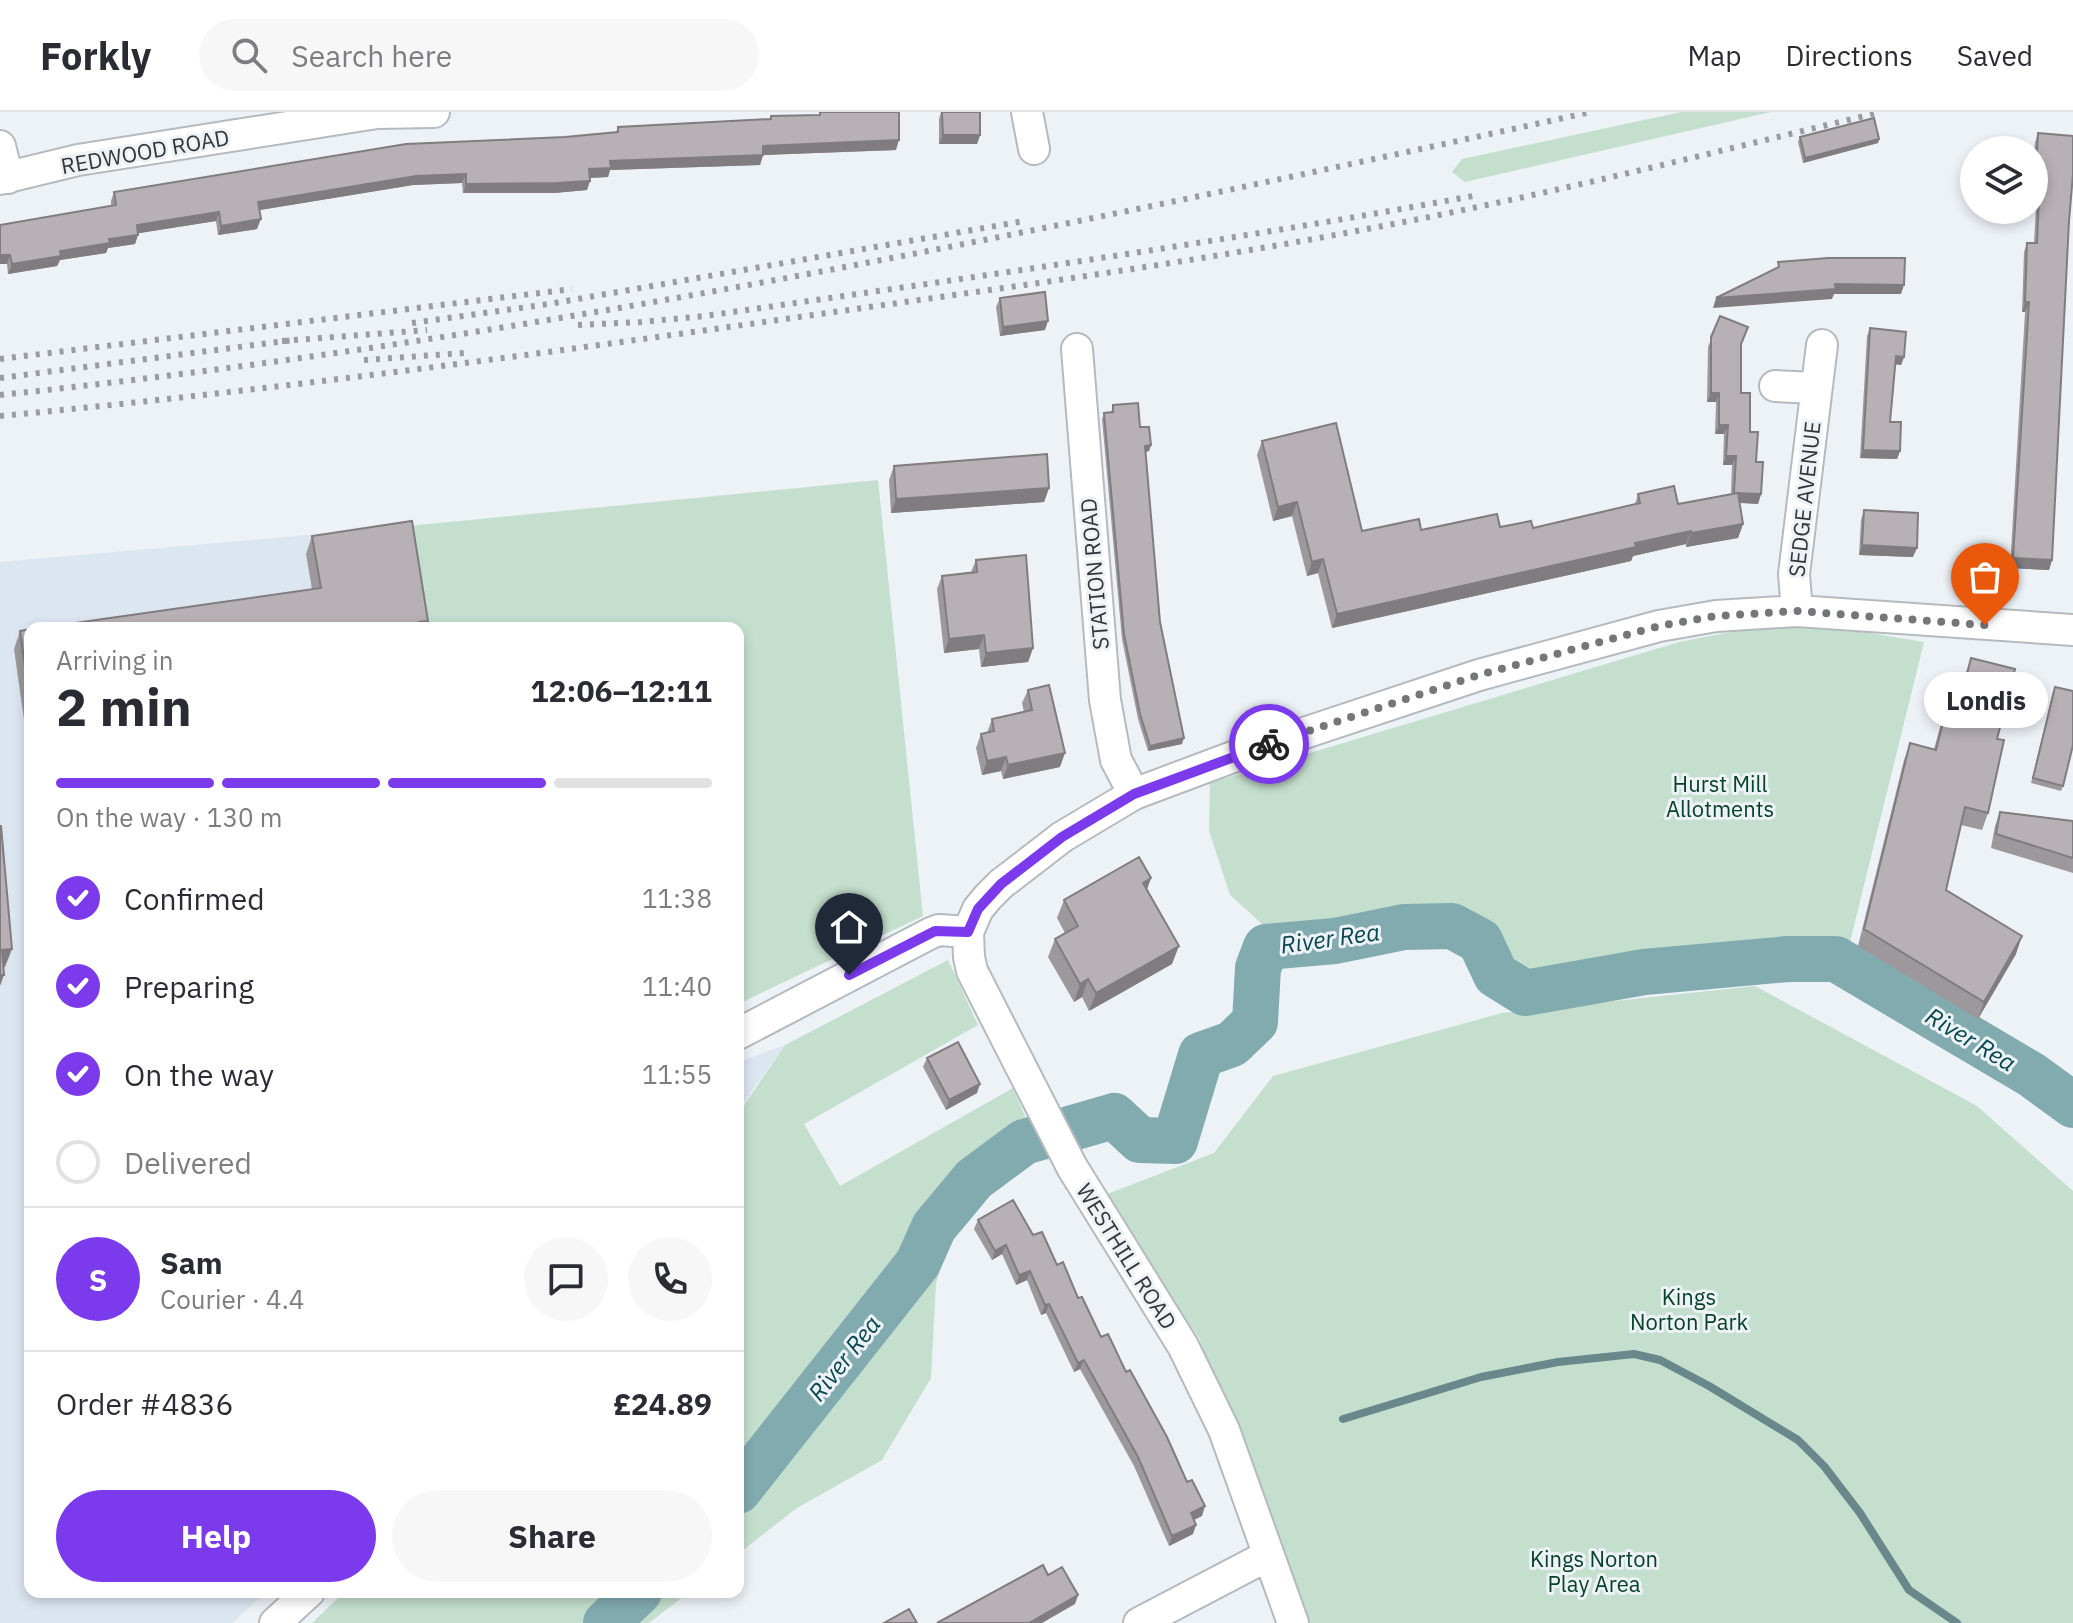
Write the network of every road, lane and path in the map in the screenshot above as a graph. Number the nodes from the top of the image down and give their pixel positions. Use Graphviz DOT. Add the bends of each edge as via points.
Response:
graph roads {
  1 [pos="434,112"];
  2 [pos="1027,112"];
  3 [pos="0,146"];
  4 [pos="1034,149"];
  5 [pos="4,178"];
  6 [pos="1822,345"];
  7 [pos="1077,349"];
  8 [pos="1775,386"];
  9 [pos="1816,388"];
  10 [pos="1797,611"];
  11 [pos="2073,630"];
  12 [pos="1134,794"];
  13 [pos="968,932"];
  14 [pos="744,1031"];
  15 [pos="1267,1556"];
  16 [pos="302,1598"];
  17 [pos="275,1623"];
  18 [pos="1139,1623"];
  19 [pos="1293,1623"];
  1 -- 5 [label="street, REDWOOD ROAD" via="377,113 78,160"];
  2 -- 4 [label="street"];
  3 -- 5 [label="street"];
  6 -- 9 [label="street, SEDGE AVENUE"];
  7 -- 12 [label="street, STATION ROAD" via="1105,700 1116,760"];
  8 -- 9 [label="street, SEDGE AVENUE"];
  9 -- 10 [label="street, SEDGE AVENUE" via="1794,574"];
  10 -- 11 [label="street"];
  10 -- 12 [label="street" via="1659,626 1494,671"];
  12 -- 13 [label="street" via="1062,837 1001,884 978,909"];
  13 -- 14 [label="street" via="931,933"];
  13 -- 15 [label="street, WESTHILL ROAD" via="972,971 1072,1167 1183,1346 1224,1430"];
  15 -- 18 [label="street"];
  15 -- 19 [label="street, WESTHILL ROAD"];
  16 -- 17 [label="street"];
}
